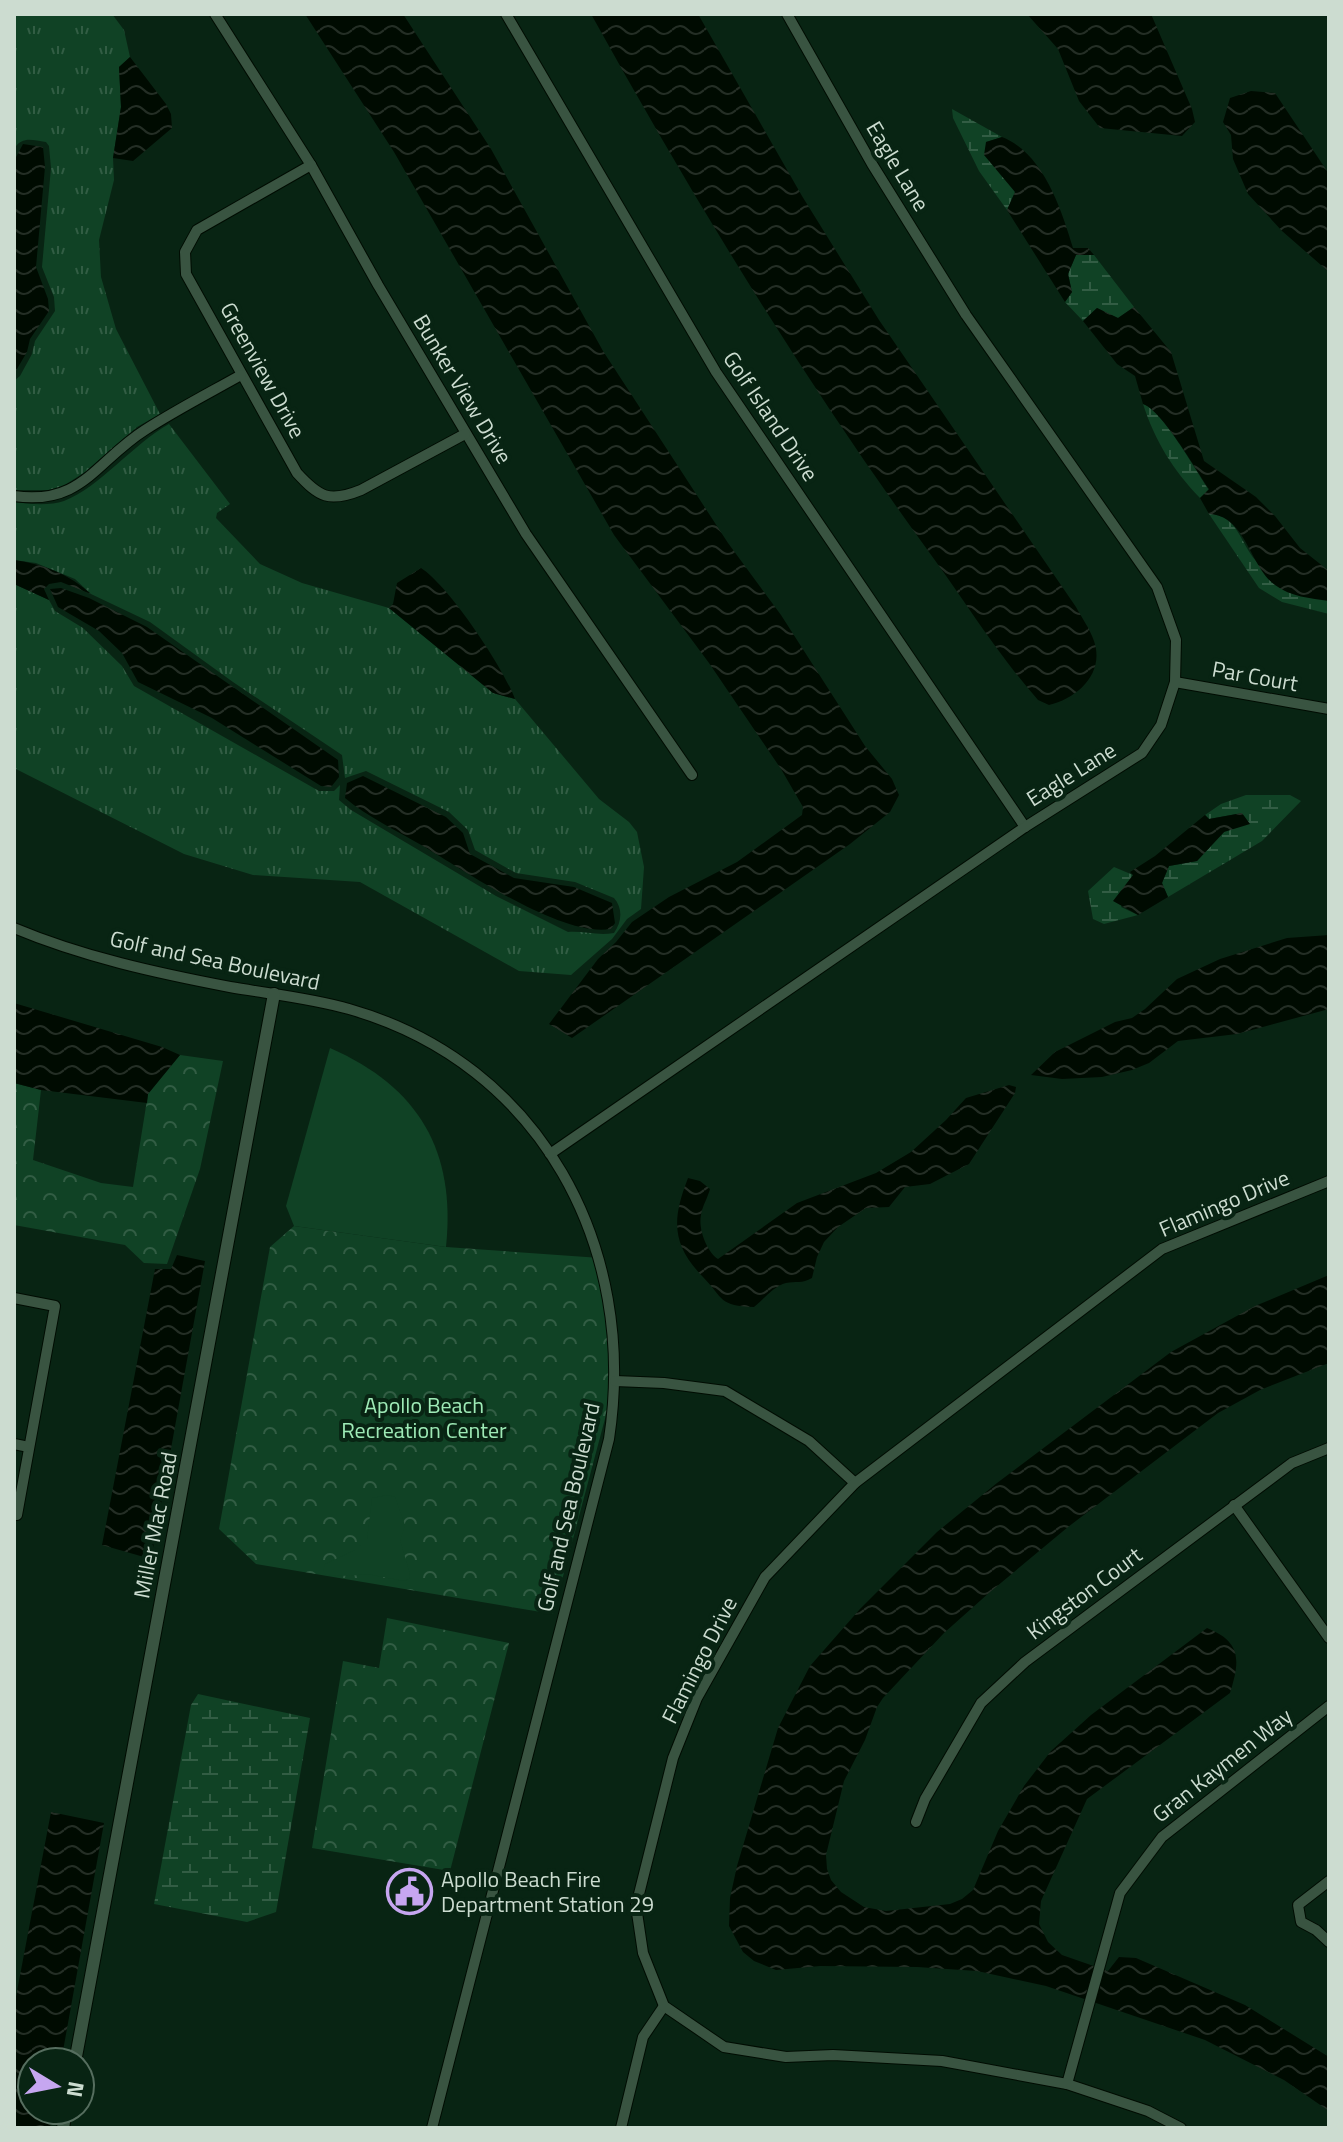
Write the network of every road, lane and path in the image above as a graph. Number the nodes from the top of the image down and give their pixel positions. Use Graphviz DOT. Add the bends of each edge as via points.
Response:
graph roads {
  1 [pos="215,14"];
  2 [pos="506,14"];
  3 [pos="787,14"];
  4 [pos="311,165"];
  5 [pos="241,375"];
  6 [pos="465,434"];
  7 [pos="14,496"];
  8 [pos="1175,682"];
  9 [pos="1329,709"];
  10 [pos="692,775"];
  11 [pos="1025,827"];
  12 [pos="14,928"];
  13 [pos="274,994"];
  14 [pos="550,1154"];
  15 [pos="1329,1181"];
  16 [pos="14,1298"];
  17 [pos="615,1381"];
  18 [pos="14,1444"];
  19 [pos="29,1447"];
  20 [pos="1329,1448"];
  21 [pos="855,1483"];
  22 [pos="1234,1505"];
  23 [pos="17,1515"];
  24 [pos="1329,1638"];
  25 [pos="1329,1706"];
  26 [pos="916,1822"];
  27 [pos="1329,1881"];
  28 [pos="1329,1942"];
  29 [pos="664,2006"];
  30 [pos="78,2046"];
  31 [pos="1067,2084"];
  32 [pos="432,2128"];
  33 [pos="621,2128"];
  34 [pos="1181,2128"];
  1 -- 4 [label="street, Bunker View Drive"];
  2 -- 11 [label="street, Golf Island Drive" via="716,372"];
  3 -- 8 [label="street, Eagle Lane" via="966,315 1157,587 1176,640"];
  4 -- 5 [label="street, Greenview Drive" via="197,230 185,252 186,274"];
  4 -- 6 [label="street, Bunker View Drive"];
  5 -- 6 [label="street, Greenview Drive" via="297,473 329,497 361,490"];
  5 -- 7 [label="street" via="142,432 60,496"];
  6 -- 10 [label="street, Bunker View Drive" via="526,534"];
  8 -- 9 [label="street, Par Court"];
  8 -- 11 [label="street, Eagle Lane" via="1161,725 1142,753"];
  11 -- 14 [label="street, Eagle Lane"];
  12 -- 13 [label="street, Golf and Sea Boulevard" via="99,957"];
  13 -- 14 [label="street, Golf and Sea Boulevard" via="348,1008 428,1042 507,1102"];
  13 -- 30 [label="street, Miller Mac Road"];
  14 -- 17 [label="street, Golf and Sea Boulevard" via="594,1238 610,1304"];
  15 -- 21 [label="street, Flamingo Drive" via="1162,1249"];
  16 -- 19 [label="street" via="55,1306"];
  17 -- 21 [label="street" via="725,1391 809,1441"];
  17 -- 32 [label="street, Golf and Sea Boulevard" via="609,1439"];
  18 -- 19 [label="street"];
  19 -- 23 [label="street"];
  20 -- 22 [label="street, Kingston Court" via="1292,1463"];
  21 -- 29 [label="street, Flamingo Drive" via="765,1577 697,1698 673,1758 636,1906 643,1953"];
  22 -- 24 [label="street"];
  22 -- 26 [label="street, Kingston Court" via="1025,1662 981,1703"];
  25 -- 31 [label="street, Gran Kaymen Way" via="1162,1837 1120,1893"];
  27 -- 28 [label="street" via="1298,1905 1301,1922"];
  29 -- 31 [label="street" via="724,2047 786,2057 942,2061"];
  29 -- 33 [label="street" via="643,2037"];
  31 -- 34 [label="street"];
}
